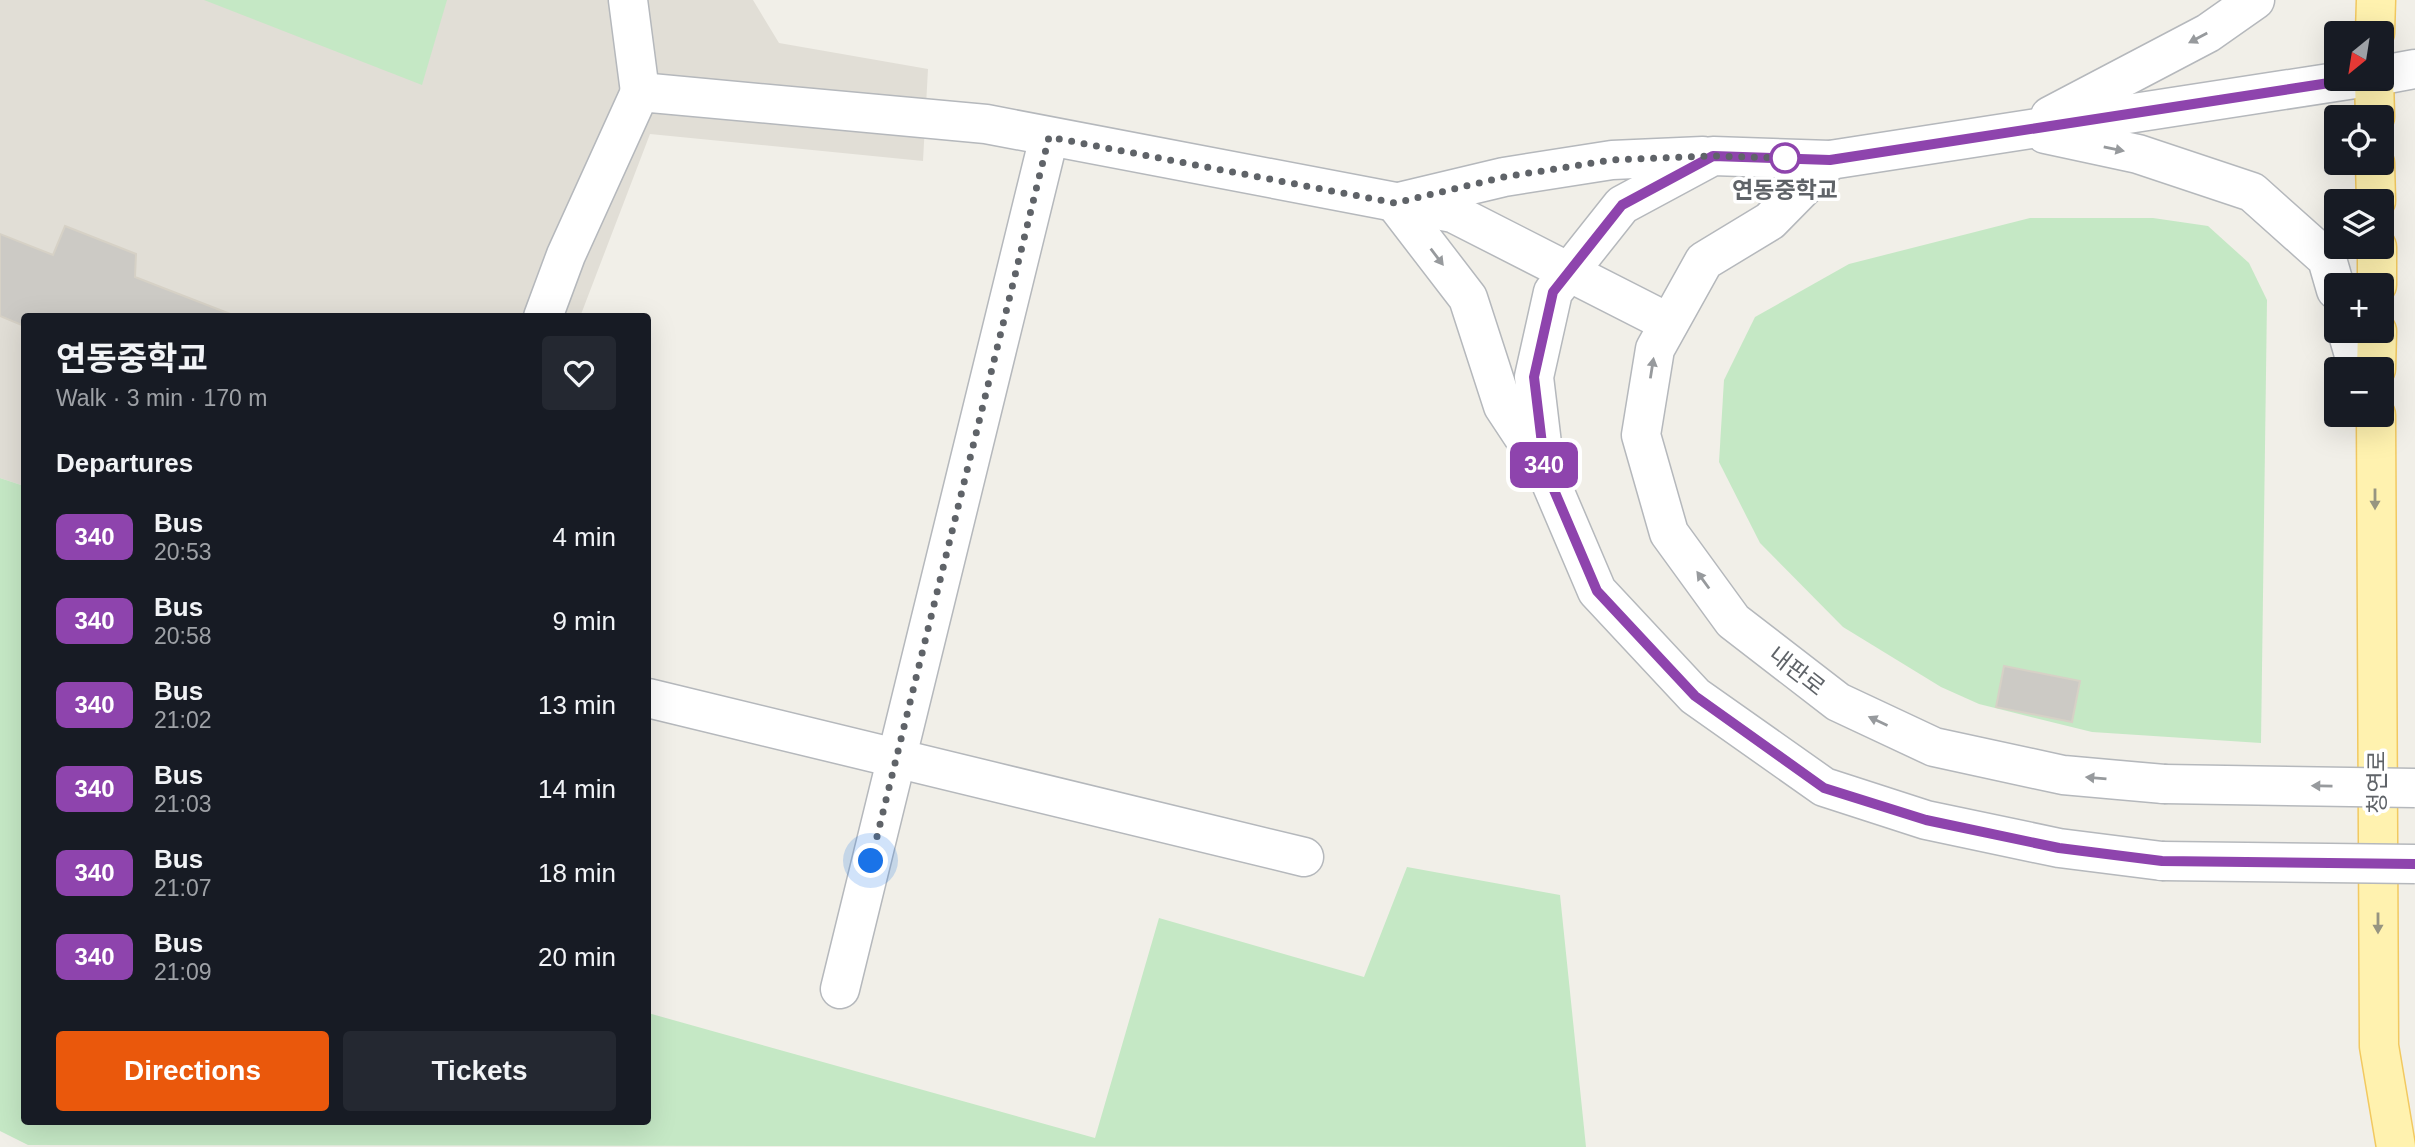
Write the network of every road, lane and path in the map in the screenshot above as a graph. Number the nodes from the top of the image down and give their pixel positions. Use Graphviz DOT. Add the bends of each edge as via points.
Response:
graph roads {
  1 [pos="628,0"];
  2 [pos="2255,0"];
  3 [pos="2376,0"];
  4 [pos="2375,21"];
  5 [pos="2415,69"];
  6 [pos="2394,73"];
  7 [pos="2324,84"];
  8 [pos="640,92"];
  9 [pos="2023,130"];
  10 [pos="1049,137"];
  11 [pos="1713,156"];
  12 [pos="1830,160"];
  13 [pos="1395,203"];
  14 [pos="1569,272"];
  15 [pos="2331,273"];
  16 [pos="544,313"];
  17 [pos="1669,323"];
  18 [pos="2374,427"];
  19 [pos="1545,469"];
  20 [pos="651,699"];
  21 [pos="896,759"];
  22 [pos="2415,788"];
  23 [pos="1304,857"];
  24 [pos="2415,864"];
  25 [pos="840,989"];
  26 [pos="2396,1147"];
  1 -- 8 [label="street"];
  2 -- 9 [label="street, one-way" via="2208,33"];
  3 -- 4 [label="main road"];
  5 -- 6 [label="street"];
  7 -- 9 [label="street"];
  8 -- 10 [label="street" via="986,124"];
  8 -- 16 [label="street"];
  9 -- 12 [label="street"];
  9 -- 15 [label="street, one-way" via="2138,154 2252,192 2327,259"];
  10 -- 13 [label="street"];
  10 -- 21 [label="street"];
  11 -- 12 [label="street"];
  11 -- 13 [label="street" via="1612,160 1504,177"];
  11 -- 14 [label="street" via="1622,205"];
  12 -- 17 [label="street, 내판로" via="1770,221 1704,261"];
  13 -- 14 [label="street" via="1453,213"];
  13 -- 19 [label="street, one-way" via="1468,298 1503,406"];
  14 -- 17 [label="street"];
  14 -- 19 [label="street" via="1553,292 1534,377"];
  22 -- 17 [label="street, 내판로, one-way, bridge" via="2164,784 2063,775 1934,747 1838,702 1732,621 1669,533 1641,435 1655,349"];
  18 -- 26 [label="main road, 청연로, one-way" via="2379,1046"];
  19 -- 24 [label="street, bridge" via="1597,591 1695,696 1824,788 1926,820 2059,848 2162,861"];
  20 -- 21 [label="street"];
  21 -- 23 [label="street"];
  21 -- 25 [label="street"];
}
